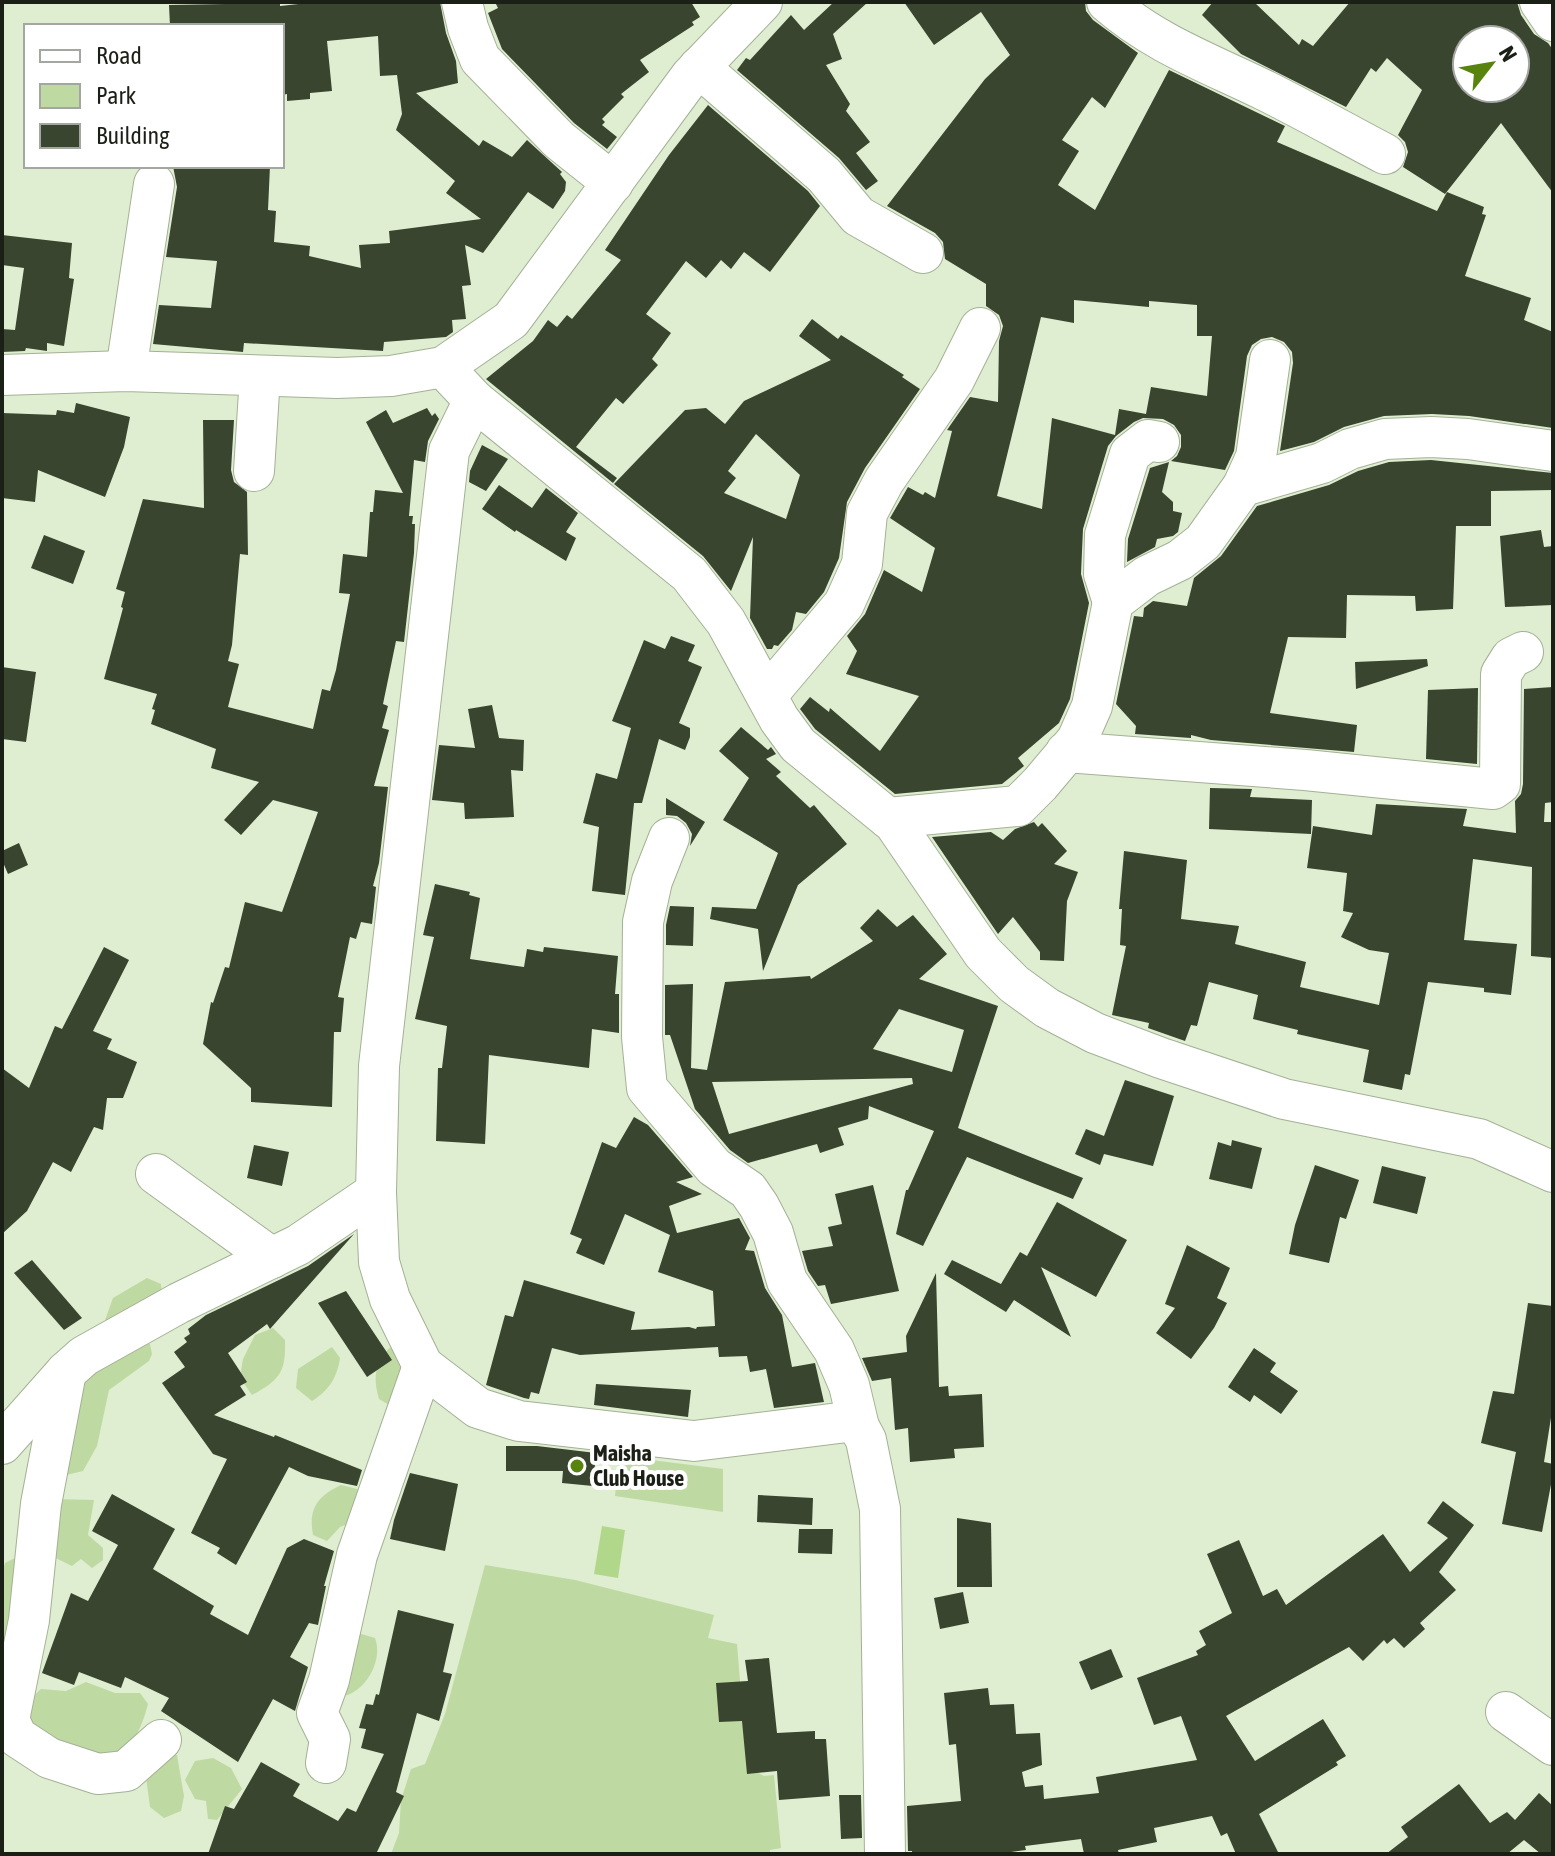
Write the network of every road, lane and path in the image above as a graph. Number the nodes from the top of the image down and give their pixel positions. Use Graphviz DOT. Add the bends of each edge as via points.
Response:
graph roads {
  1 [pos="462,2"];
  2 [pos="762,2"];
  3 [pos="1107,2"];
  4 [pos="1540,2"];
  5 [pos="1553,21"];
  6 [pos="699,67"];
  7 [pos="1385,154"];
  8 [pos="613,183"];
  9 [pos="154,184"];
  10 [pos="923,253"];
  11 [pos="980,328"];
  12 [pos="1270,360"];
  13 [pos="443,367"];
  14 [pos="126,371"];
  15 [pos="2,375"];
  16 [pos="260,376"];
  17 [pos="474,400"];
  18 [pos="1159,442"];
  19 [pos="1553,451"];
  20 [pos="254,471"];
  21 [pos="1243,486"];
  22 [pos="1113,602"];
  23 [pos="1523,652"];
  24 [pos="767,695"];
  25 [pos="1066,752"];
  26 [pos="888,818"];
  27 [pos="669,838"];
  28 [pos="1552,1170"];
  29 [pos="156,1174"];
  30 [pos="376,1192"];
  31 [pos="272,1258"];
  32 [pos="423,1366"];
  33 [pos="66,1372"];
  34 [pos="859,1427"];
  35 [pos="2,1444"];
  36 [pos="1506,1712"];
  37 [pos="161,1740"];
  38 [pos="1553,1745"];
  39 [pos="326,1763"];
  40 [pos="885,1854"];
  1 -- 8 [label="street" via="480,59 559,140"];
  2 -- 6 [label="street"];
  3 -- 7 [label="street" via="1162,43"];
  4 -- 5 [label="street"];
  6 -- 8 [label="street"];
  6 -- 10 [label="street" via="824,175 858,216"];
  8 -- 13 [label="street" via="511,320"];
  9 -- 14 [label="street"];
  11 -- 24 [label="street" via="954,380 867,513 862,564 844,604"];
  12 -- 21 [label="street" via="1256,457"];
  13 -- 16 [label="street" via="391,376"];
  13 -- 17 [label="street"];
  14 -- 15 [label="street"];
  14 -- 16 [label="street"];
  16 -- 20 [label="street"];
  17 -- 24 [label="street" via="689,574 726,622"];
  17 -- 30 [label="street" via="449,451 380,1051"];
  18 -- 22 [label="street" via="1148,440 1130,454 1105,535 1104,574"];
  19 -- 21 [label="street" via="1468,439 1385,439"];
  21 -- 22 [label="street" via="1203,542"];
  22 -- 25 [label="street" via="1092,706"];
  23 -- 25 [label="street" via="1511,658 1501,674 1500,784 1493,789"];
  24 -- 26 [label="street" via="798,745"];
  25 -- 26 [label="street" via="1018,806"];
  26 -- 28 [label="street" via="983,953 1047,1008 1095,1033 1284,1099 1479,1139"];
  27 -- 34 [label="street" via="643,922 647,1088 714,1167 748,1190 759,1206 787,1281 834,1350"];
  29 -- 31 [label="street"];
  30 -- 31 [label="street"];
  30 -- 32 [label="street" via="382,1276"];
  31 -- 33 [label="street" via="179,1303 84,1356"];
  32 -- 34 [label="street" via="478,1408 547,1425 694,1441 847,1422"];
  32 -- 39 [label="street" via="357,1555 317,1713 330,1739"];
  33 -- 35 [label="street"];
  33 -- 37 [label="street" via="9,1720 17,1737 49,1758 98,1774 126,1771"];
  34 -- 40 [label="street" via="880,1509"];
  36 -- 38 [label="street"];
}
